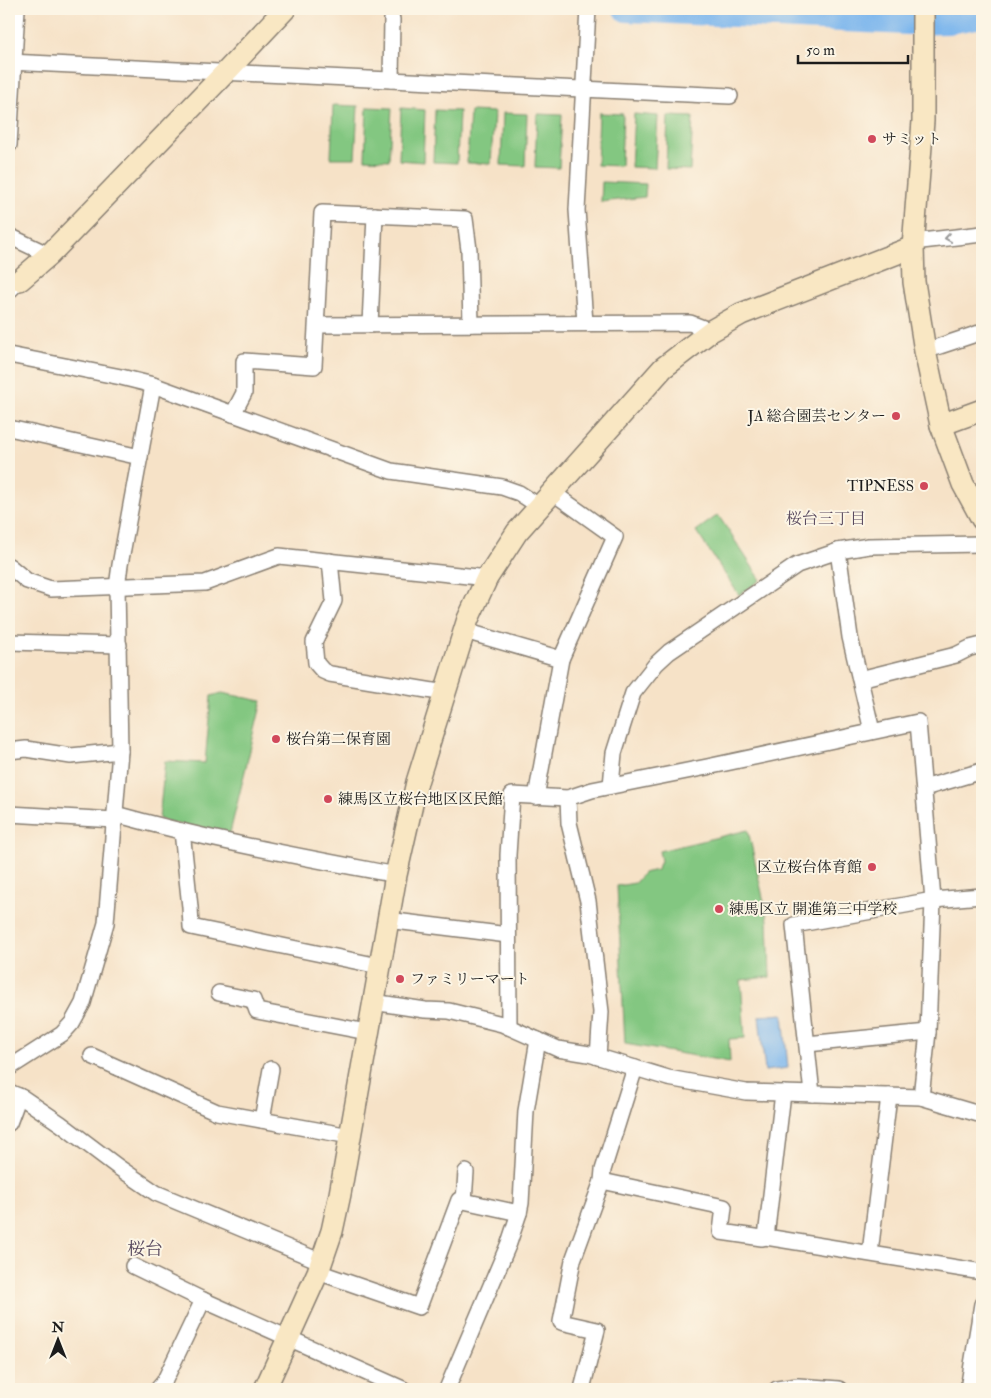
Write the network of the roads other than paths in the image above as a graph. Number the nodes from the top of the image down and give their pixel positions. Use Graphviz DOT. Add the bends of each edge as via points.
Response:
graph roads {
  1 [pos="17,9"];
  2 [pos="588,9"];
  3 [pos="923,9"];
  4 [pos="282,12"];
  5 [pos="392,19"];
  6 [pos="11,62"];
  7 [pos="225,73"];
  8 [pos="391,80"];
  9 [pos="584,89"];
  10 [pos="730,96"];
  11 [pos="9,145"];
  12 [pos="375,216"];
  13 [pos="982,234"];
  14 [pos="9,236"];
  15 [pos="913,245"];
  16 [pos="49,255"];
  17 [pos="15,286"];
  18 [pos="585,323"];
  19 [pos="471,324"];
  20 [pos="317,325"];
  21 [pos="370,325"];
  22 [pos="711,331"];
  23 [pos="982,332"];
  24 [pos="925,351"];
  25 [pos="9,355"];
  26 [pos="153,385"];
  27 [pos="982,410"];
  28 [pos="233,414"];
  29 [pos="941,425"];
  30 [pos="9,428"];
  31 [pos="140,457"];
  32 [pos="546,499"];
  33 [pos="982,520"];
  34 [pos="982,544"];
  35 [pos="838,551"];
  36 [pos="330,561"];
  37 [pos="9,566"];
  38 [pos="487,578"];
  39 [pos="117,587"];
  40 [pos="464,631"];
  41 [pos="9,642"];
  42 [pos="119,645"];
  43 [pos="982,645"];
  44 [pos="561,659"];
  45 [pos="860,679"];
  46 [pos="445,693"];
  47 [pos="872,731"];
  48 [pos="9,751"];
  49 [pos="120,751"];
  50 [pos="982,771"];
  51 [pos="611,786"];
  52 [pos="924,788"];
  53 [pos="536,796"];
  54 [pos="568,798"];
  55 [pos="9,814"];
  56 [pos="115,817"];
  57 [pos="182,832"];
  58 [pos="396,875"];
  59 [pos="982,896"];
  60 [pos="934,900"];
  61 [pos="387,920"];
  62 [pos="508,935"];
  63 [pos="379,966"];
  64 [pos="219,993"];
  65 [pos="373,1002"];
  66 [pos="509,1027"];
  67 [pos="368,1032"];
  68 [pos="928,1032"];
  69 [pos="538,1040"];
  70 [pos="807,1044"];
  71 [pos="92,1056"];
  72 [pos="598,1057"];
  73 [pos="9,1068"];
  74 [pos="635,1068"];
  75 [pos="271,1069"];
  76 [pos="783,1093"];
  77 [pos="14,1094"];
  78 [pos="812,1094"];
  79 [pos="889,1096"];
  80 [pos="921,1097"];
  81 [pos="982,1115"];
  82 [pos="262,1120"];
  83 [pos="9,1123"];
  84 [pos="350,1136"];
  85 [pos="466,1172"];
  86 [pos="602,1181"];
  87 [pos="464,1201"];
  88 [pos="519,1213"];
  89 [pos="766,1236"];
  90 [pos="870,1253"];
  91 [pos="133,1266"];
  92 [pos="320,1267"];
  93 [pos="982,1272"];
  94 [pos="203,1300"];
  95 [pos="982,1304"];
  96 [pos="288,1338"];
  97 [pos="158,1389"];
  98 [pos="265,1389"];
  99 [pos="403,1389"];
  100 [pos="447,1389"];
  101 [pos="582,1389"];
  102 [pos="777,1389"];
  103 [pos="839,1389"];
  104 [pos="968,1389"];
  1 -- 6 [label="street"];
  2 -- 9 [label="street"];
  3 -- 15 [label="street" via="924,121"];
  4 -- 7 [label="street"];
  5 -- 8 [label="street"];
  6 -- 7 [label="street"];
  6 -- 11 [label="street"];
  7 -- 8 [label="street"];
  7 -- 16 [label="street"];
  8 -- 9 [label="street"];
  9 -- 10 [label="street"];
  9 -- 18 [label="street" via="577,210"];
  12 -- 19 [label="street" via="465,219"];
  12 -- 20 [label="street" via="322,213"];
  12 -- 21 [label="street"];
  13 -- 15 [label="street, one-way"];
  14 -- 16 [label="street"];
  15 -- 22 [label="street" via="741,314"];
  15 -- 24 [label="street" via="914,282"];
  16 -- 17 [label="street"];
  18 -- 19 [label="street"];
  18 -- 22 [label="street" via="690,323"];
  19 -- 21 [label="street"];
  20 -- 21 [label="street"];
  20 -- 28 [label="street" via="314,366 244,361 244,393"];
  22 -- 32 [label="street" via="663,368"];
  23 -- 24 [label="street"];
  24 -- 29 [label="street"];
  25 -- 26 [label="street"];
  26 -- 28 [label="street"];
  26 -- 31 [label="street"];
  27 -- 29 [label="street"];
  28 -- 32 [label="street" via="391,471 502,487"];
  29 -- 33 [label="street" via="963,484"];
  30 -- 31 [label="street"];
  31 -- 39 [label="street"];
  32 -- 38 [label="street" via="516,532"];
  32 -- 44 [label="street" via="615,537"];
  34 -- 35 [label="street" via="870,546"];
  35 -- 45 [label="street" via="850,637"];
  35 -- 51 [label="street" via="796,565 656,664 633,693 614,754"];
  36 -- 38 [label="street"];
  36 -- 39 [label="street" via="279,556 205,583"];
  36 -- 46 [label="street" via="334,601 314,642 316,663 330,674"];
  37 -- 39 [label="street" via="27,581 51,590"];
  38 -- 40 [label="street"];
  39 -- 42 [label="street"];
  40 -- 44 [label="street"];
  40 -- 46 [label="street"];
  41 -- 42 [label="street"];
  42 -- 49 [label="street"];
  43 -- 45 [label="street" via="956,655"];
  44 -- 53 [label="street"];
  45 -- 47 [label="street"];
  46 -- 58 [label="street" via="417,782"];
  47 -- 51 [label="street"];
  47 -- 52 [label="street" via="918,722"];
  48 -- 49 [label="street" via="26,749 70,756"];
  49 -- 56 [label="street"];
  50 -- 52 [label="street"];
  51 -- 54 [label="street"];
  52 -- 60 [label="street"];
  53 -- 54 [label="street"];
  53 -- 62 [label="street" via="512,795"];
  54 -- 72 [label="street" via="569,823 588,901 601,1012"];
  55 -- 56 [label="street"];
  56 -- 57 [label="street"];
  56 -- 73 [label="street" via="106,923 83,1003 62,1034"];
  57 -- 58 [label="street"];
  57 -- 63 [label="street" via="190,927"];
  58 -- 61 [label="street"];
  59 -- 60 [label="street"];
  60 -- 68 [label="street"];
  60 -- 70 [label="street" via="794,925"];
  61 -- 62 [label="street"];
  61 -- 63 [label="street"];
  62 -- 66 [label="street"];
  63 -- 65 [label="street"];
  64 -- 67 [label="street" via="253,1000 257,1011"];
  65 -- 66 [label="street" via="449,1011"];
  65 -- 67 [label="street"];
  66 -- 69 [label="street"];
  67 -- 84 [label="street"];
  68 -- 70 [label="street"];
  68 -- 80 [label="street"];
  69 -- 72 [label="street"];
  69 -- 88 [label="street" via="526,1111"];
  70 -- 78 [label="street"];
  71 -- 82 [label="street" via="217,1112"];
  72 -- 74 [label="street"];
  74 -- 76 [label="street" via="668,1078 746,1092"];
  74 -- 86 [label="street"];
  75 -- 82 [label="street"];
  76 -- 78 [label="street"];
  76 -- 89 [label="street"];
  77 -- 83 [label="street"];
  77 -- 92 [label="street" via="156,1193"];
  78 -- 79 [label="street"];
  79 -- 80 [label="street"];
  79 -- 90 [label="street"];
  80 -- 81 [label="street"];
  82 -- 84 [label="street"];
  84 -- 92 [label="street" via="332,1231"];
  85 -- 87 [label="street"];
  86 -- 89 [label="street" via="724,1207 721,1232"];
  86 -- 101 [label="street" via="573,1260 561,1322 597,1330"];
  87 -- 88 [label="street"];
  87 -- 92 [label="street" via="459,1200 419,1307"];
  88 -- 100 [label="street"];
  89 -- 90 [label="street"];
  90 -- 93 [label="street"];
  91 -- 94 [label="street"];
  92 -- 96 [label="street"];
  94 -- 96 [label="street"];
  94 -- 97 [label="street"];
  95 -- 104 [label="street"];
  96 -- 98 [label="street"];
  96 -- 99 [label="street"];
  102 -- 103 [label="street" via="798,1386"];
}
